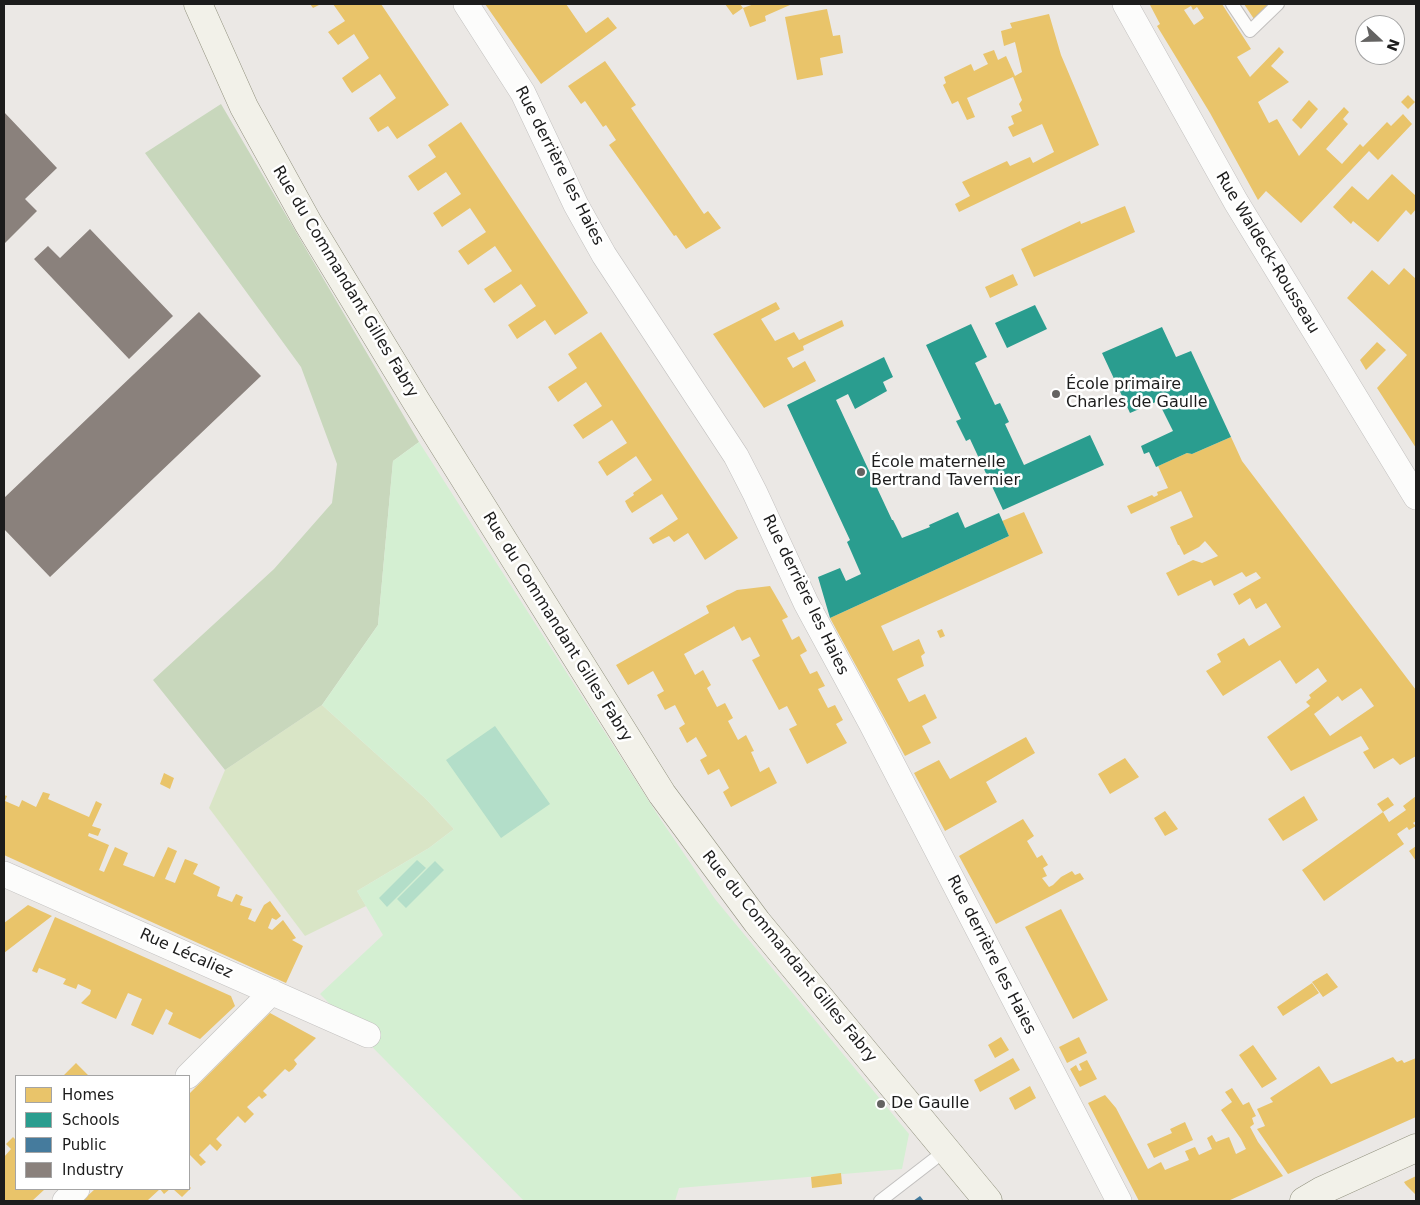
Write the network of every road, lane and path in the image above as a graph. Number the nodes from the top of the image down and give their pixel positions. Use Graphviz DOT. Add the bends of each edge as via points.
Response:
graph roads {
  1 [pos="198,4"];
  2 [pos="466,4"];
  3 [pos="1232,4"];
  4 [pos="1278,4"];
  5 [pos="1128,5"];
  6 [pos="1416,497"];
  7 [pos="4,874"];
  8 [pos="272,992"];
  9 [pos="368,1035"];
  10 [pos="189,1075"];
  11 [pos="1416,1148"];
  12 [pos="946,1150"];
  13 [pos="76,1190"];
  14 [pos="65,1201"];
  15 [pos="880,1201"];
  16 [pos="988,1201"];
  17 [pos="1119,1201"];
  18 [pos="1304,1201"];
  1 -- 12 [label="street, Rue du Commandant Gilles Fabry" via="244,107 308,223 644,767 757,922"];
  2 -- 17 [label="street, Rue derrière les Haies" via="523,93 576,205 604,255 736,456 806,603"];
  3 -- 4 [label="lane" via="1250,30"];
  5 -- 6 [label="street, Rue Waldeck-Rousseau" via="1236,202"];
  7 -- 8 [label="street, Rue Lécaliez"];
  8 -- 9 [label="street, Rue Lécaliez"];
  8 -- 10 [label="street"];
  11 -- 18 [label="street"];
  12 -- 15 [label="lane"];
  12 -- 16 [label="street, Rue du Commandant Gilles Fabry"];
  13 -- 14 [label="street"];
}
